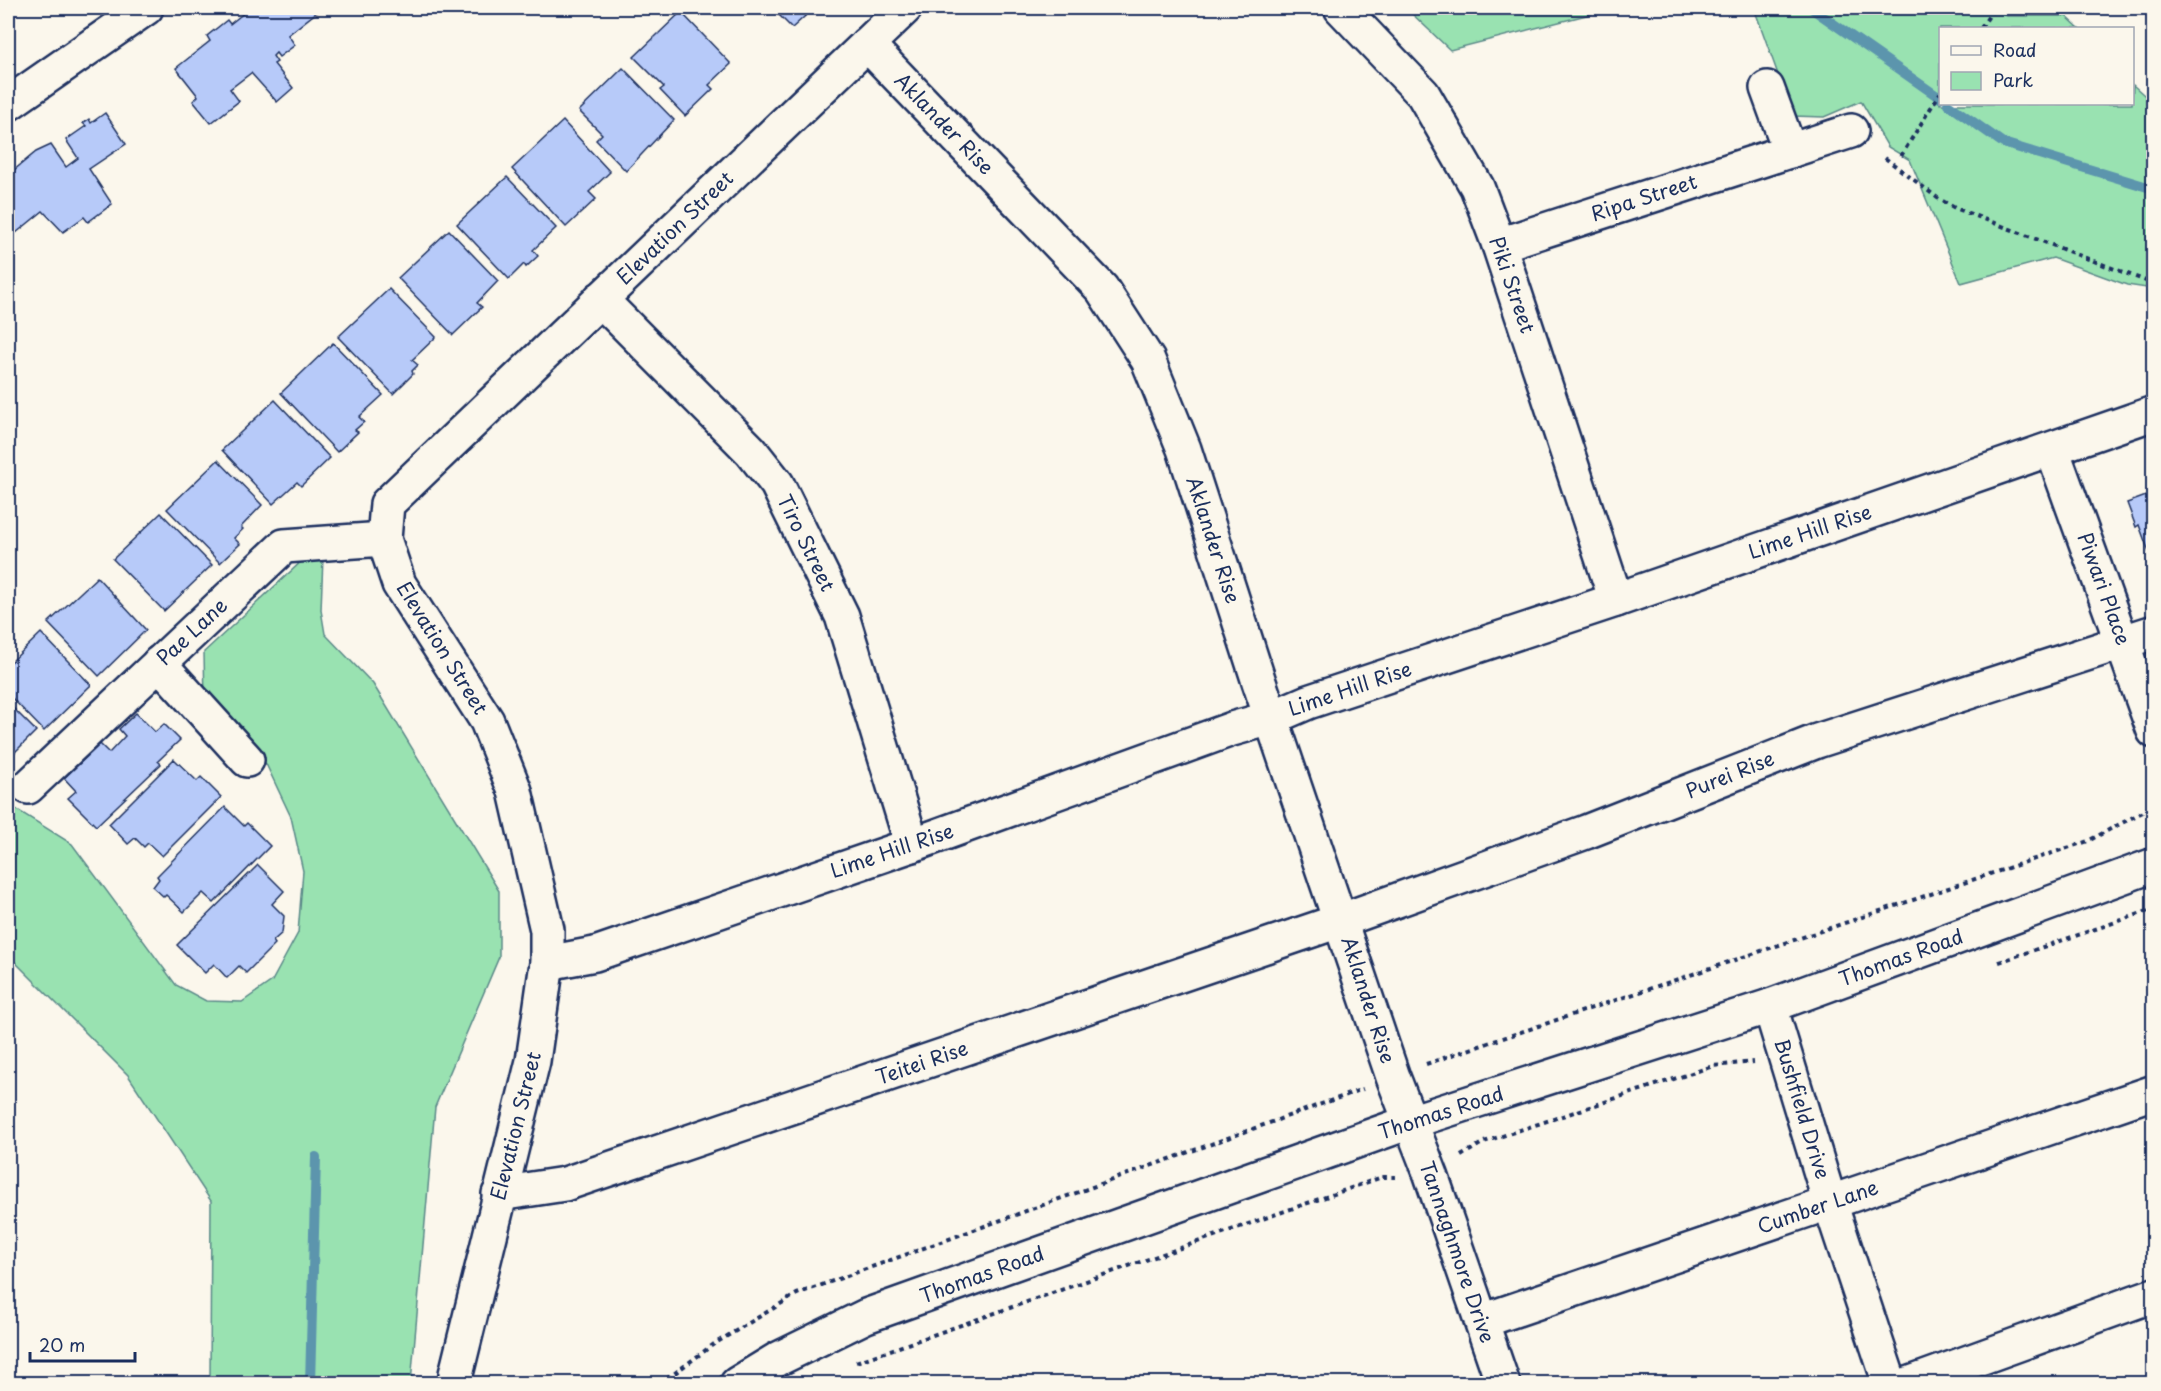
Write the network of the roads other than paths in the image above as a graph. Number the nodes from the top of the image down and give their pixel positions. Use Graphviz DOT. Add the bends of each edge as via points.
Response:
graph roads {
  1 [pos="146,8"];
  2 [pos="905,8"];
  3 [pos="1341,8"];
  4 [pos="867,44"];
  5 [pos="1767,88"];
  6 [pos="8,105"];
  7 [pos="1851,131"];
  8 [pos="1790,151"];
  9 [pos="1499,245"];
  10 [pos="600,299"];
  11 [pos="2154,413"];
  12 [pos="2052,449"];
  13 [pos="384,539"];
  14 [pos="1616,600"];
  15 [pos="2154,632"];
  16 [pos="2123,641"];
  17 [pos="159,663"];
  18 [pos="1271,718"];
  19 [pos="2154,731"];
  20 [pos="247,760"];
  21 [pos="28,788"];
  22 [pos="912,845"];
  23 [pos="2154,865"];
  24 [pos="1342,920"];
  25 [pos="547,963"];
  26 [pos="1770,1006"];
  27 [pos="2154,1092"];
  28 [pos="1410,1122"];
  29 [pos="499,1194"];
  30 [pos="1830,1203"];
  31 [pos="2154,1295"];
  32 [pos="1482,1321"];
  33 [pos="456,1383"];
  34 [pos="737,1383"];
  35 [pos="1503,1383"];
  36 [pos="1890,1383"];
  37 [pos="1908,1383"];
  1 -- 6 [label="street"];
  2 -- 4 [label="street, Elevation Street"];
  3 -- 9 [label="street, Piki Street" via="1423,94 1477,187"];
  4 -- 10 [label="street, Elevation Street"];
  4 -- 18 [label="street, Aklander Rise" via="1102,289 1148,360 1184,449"];
  5 -- 8 [label="street"];
  7 -- 8 [label="street, Ripa Street"];
  8 -- 9 [label="street, Ripa Street"];
  9 -- 14 [label="street, Piki Street"];
  10 -- 13 [label="street, Elevation Street" via="387,504"];
  10 -- 22 [label="street, Tiro Street" via="751,451 777,484 842,616"];
  11 -- 12 [label="street, Lime Hill Rise"];
  12 -- 14 [label="street, Lime Hill Rise"];
  12 -- 16 [label="street, Piwari Place"];
  13 -- 17 [label="street, Pae Lane" via="284,546"];
  13 -- 25 [label="street, Elevation Street" via="399,584 487,721 515,791 547,930"];
  14 -- 18 [label="street, Lime Hill Rise" via="1308,702"];
  15 -- 16 [label="street, Purei Rise"];
  16 -- 19 [label="street, Piwari Place"];
  16 -- 24 [label="street, Purei Rise" via="1817,741 1586,832"];
  17 -- 20 [label="street"];
  17 -- 21 [label="street, Pae Lane"];
  18 -- 22 [label="street, Lime Hill Rise"];
  18 -- 24 [label="street, Aklander Rise"];
  22 -- 25 [label="street, Lime Hill Rise" via="595,954"];
  23 -- 26 [label="street, Thomas Road"];
  24 -- 28 [label="street, Aklander Rise"];
  24 -- 29 [label="street, Teitei Rise" via="565,1184"];
  25 -- 29 [label="street, Elevation Street" via="533,1061"];
  26 -- 28 [label="street, Thomas Road"];
  26 -- 30 [label="street, Bushfield Drive"];
  27 -- 30 [label="street, Cumber Lane"];
  28 -- 32 [label="street, Tannaghmore Drive"];
  28 -- 34 [label="street, Thomas Road" via="866,1316"];
  29 -- 33 [label="street, Elevation Street"];
  30 -- 32 [label="street, Cumber Lane"];
  30 -- 36 [label="street, Bushfield Drive"];
  31 -- 37 [label="street"];
  32 -- 35 [label="street, Tannaghmore Drive"];
}
